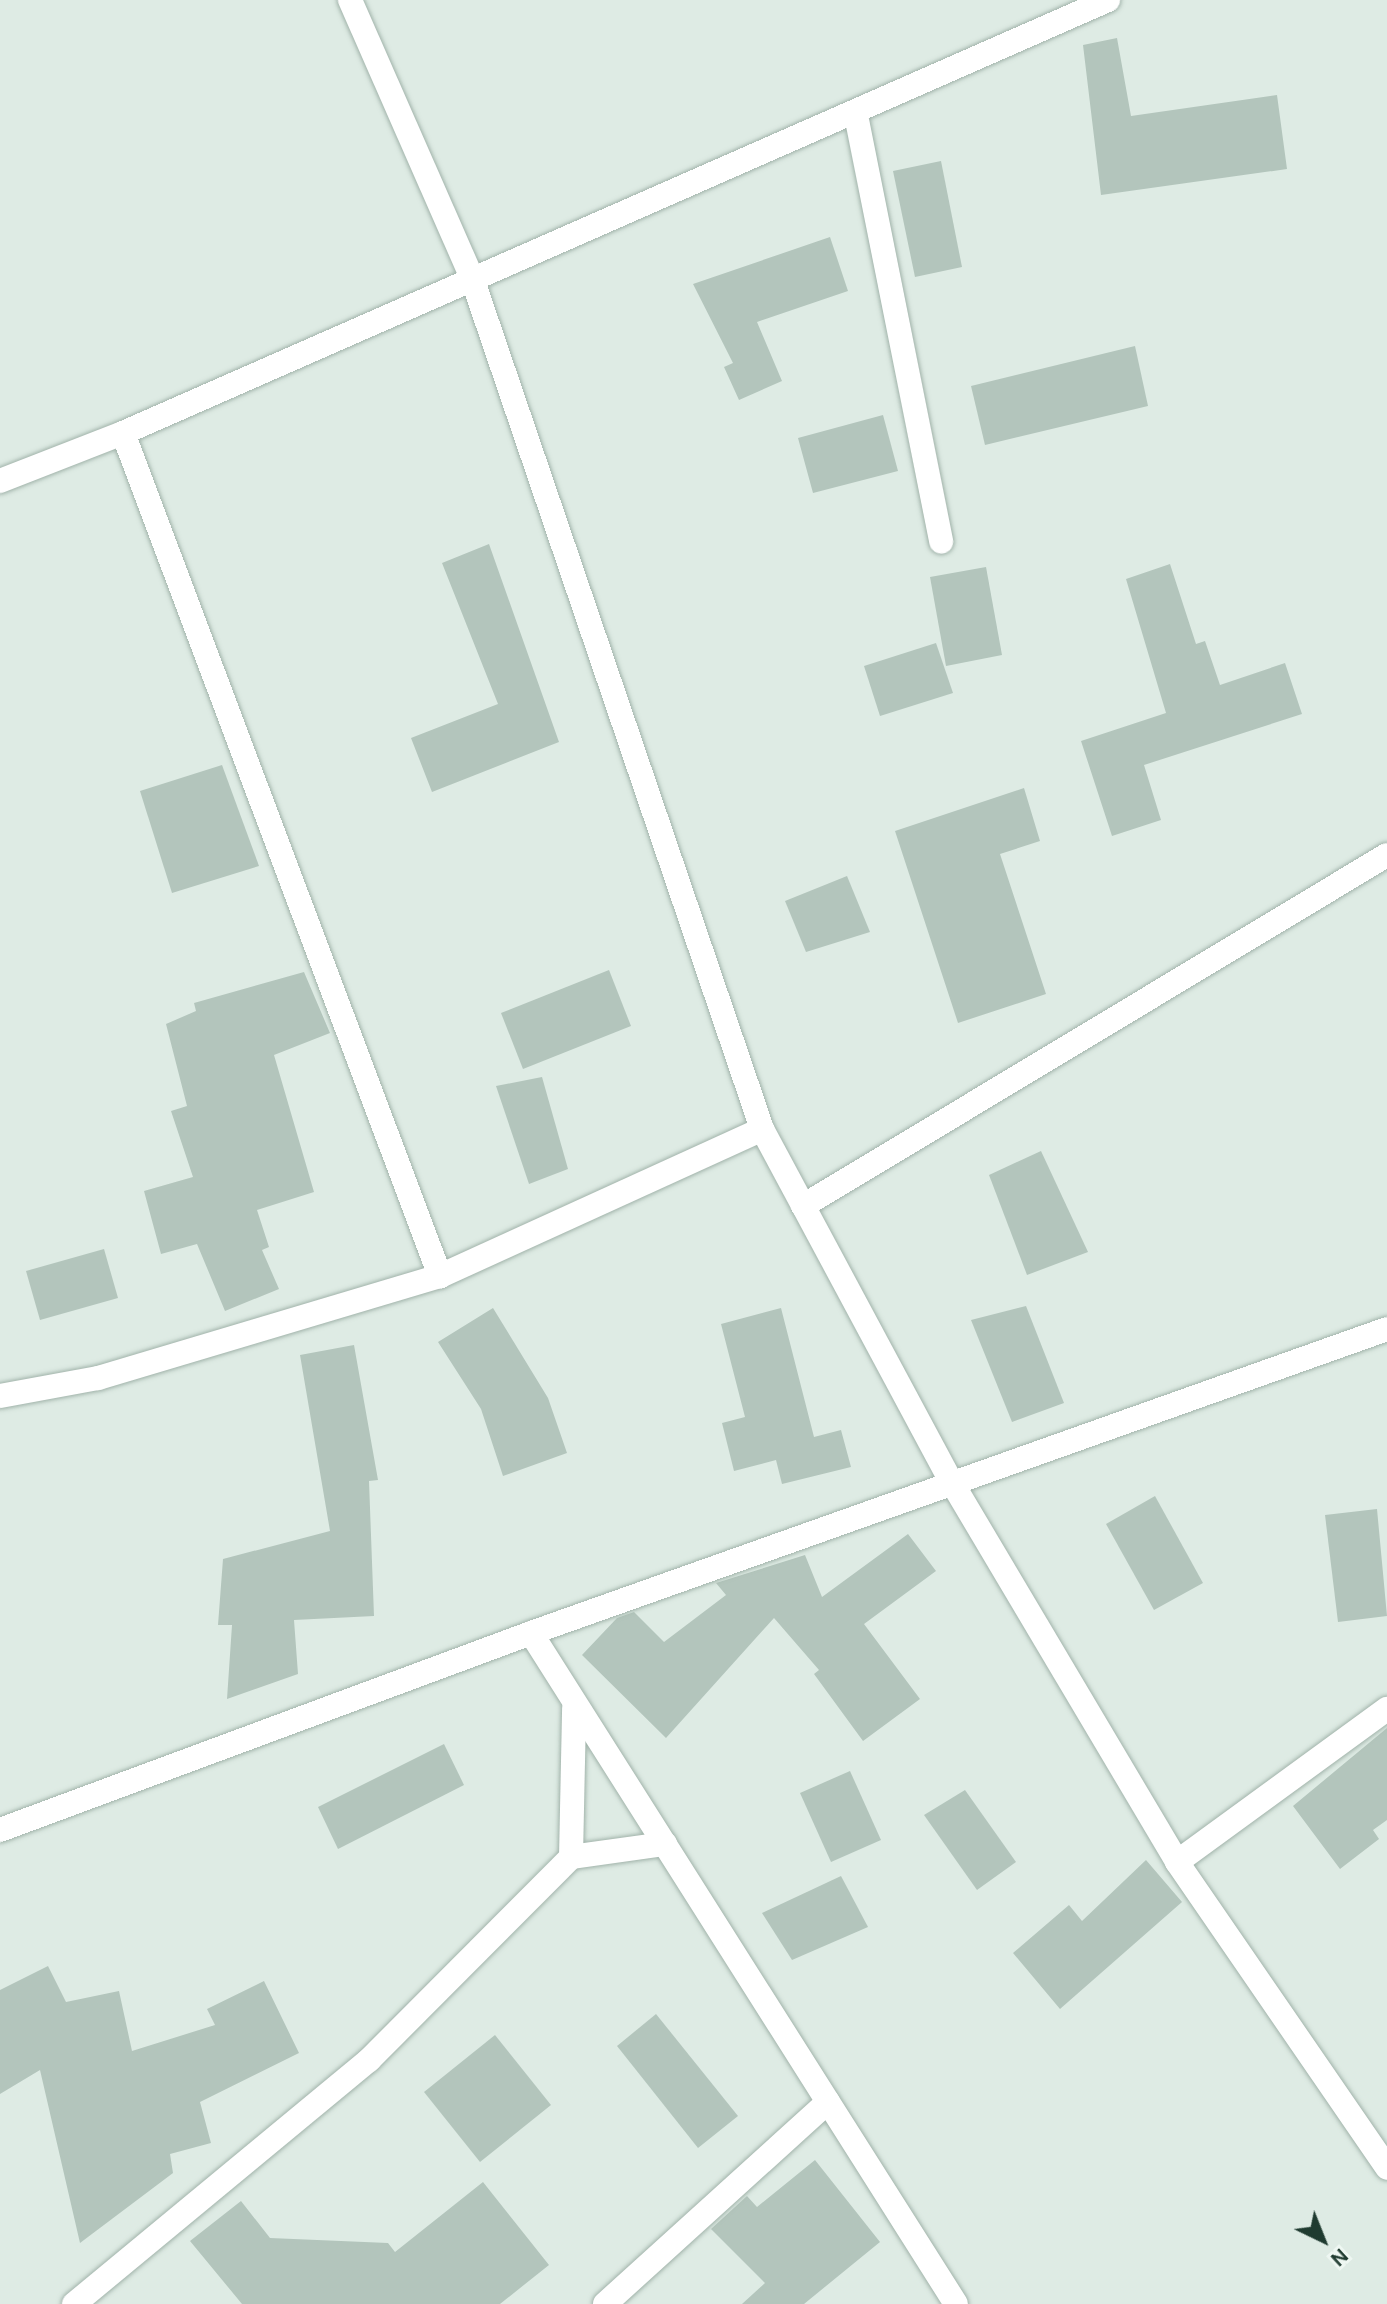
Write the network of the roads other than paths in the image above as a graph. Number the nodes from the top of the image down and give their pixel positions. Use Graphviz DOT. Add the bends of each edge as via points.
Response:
graph roads {
  1 [pos="350,0"];
  2 [pos="1108,0"];
  3 [pos="856,115"];
  4 [pos="472,278"];
  5 [pos="123,433"];
  6 [pos="0,481"];
  7 [pos="941,542"];
  8 [pos="1387,855"];
  9 [pos="762,1129"];
  10 [pos="803,1206"];
  11 [pos="440,1276"];
  12 [pos="1387,1329"];
  13 [pos="0,1396"];
  14 [pos="951,1481"];
  15 [pos="531,1633"];
  16 [pos="574,1708"];
  17 [pos="1387,1709"];
  18 [pos="0,1830"];
  19 [pos="665,1844"];
  20 [pos="571,1857"];
  21 [pos="1177,1862"];
  22 [pos="828,2102"];
  23 [pos="1387,2168"];
  24 [pos="74,2304"];
  25 [pos="605,2304"];
  26 [pos="956,2304"];
  1 -- 4 [label="street"];
  2 -- 3 [label="street"];
  3 -- 4 [label="street"];
  3 -- 7 [label="street"];
  4 -- 5 [label="street"];
  4 -- 9 [label="street"];
  5 -- 6 [label="street"];
  5 -- 11 [label="street"];
  8 -- 10 [label="street"];
  9 -- 10 [label="street"];
  9 -- 11 [label="street"];
  10 -- 14 [label="street"];
  11 -- 13 [label="street" via="98,1378"];
  12 -- 14 [label="street"];
  14 -- 15 [label="street"];
  14 -- 21 [label="street"];
  15 -- 16 [label="street"];
  15 -- 18 [label="street"];
  16 -- 19 [label="street"];
  16 -- 20 [label="street"];
  17 -- 21 [label="street"];
  19 -- 20 [label="street"];
  19 -- 22 [label="street"];
  20 -- 24 [label="street" via="369,2060"];
  21 -- 23 [label="street"];
  22 -- 25 [label="street"];
  22 -- 26 [label="street"];
}
